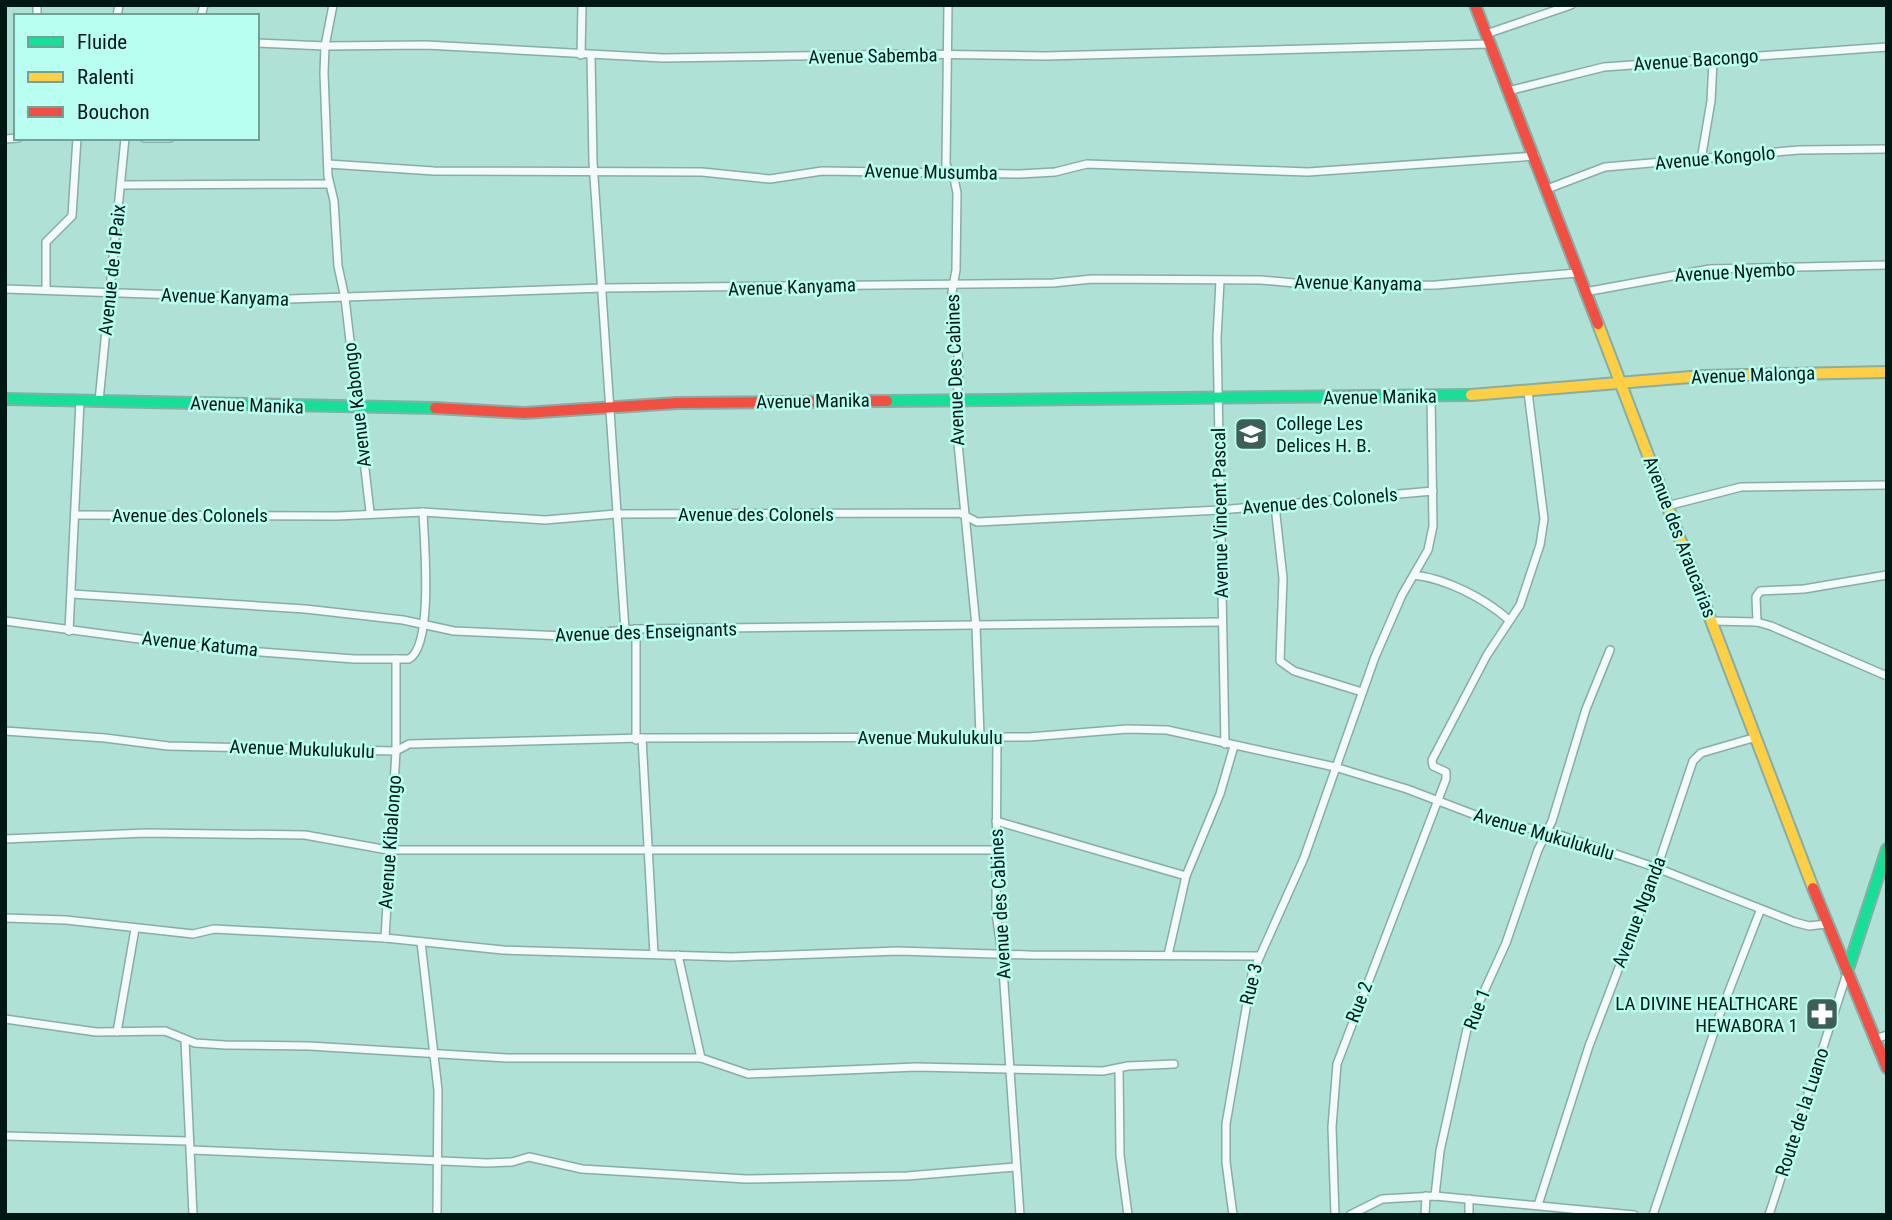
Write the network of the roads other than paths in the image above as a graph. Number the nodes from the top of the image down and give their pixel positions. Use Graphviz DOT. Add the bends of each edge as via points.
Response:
graph roads {
  1 [pos="333,5"];
  2 [pos="582,5"];
  3 [pos="948,5"];
  4 [pos="1475,5"];
  5 [pos="1572,5"];
  6 [pos="1488,39"];
  7 [pos="259,43"];
  8 [pos="324,46"];
  9 [pos="1887,47"];
  10 [pos="946,54"];
  11 [pos="581,55"];
  12 [pos="591,56"];
  13 [pos="1713,61"];
  14 [pos="1508,91"];
  15 [pos="77,140"];
  16 [pos="125,140"];
  17 [pos="1887,149"];
  18 [pos="1535,156"];
  19 [pos="1701,160"];
  20 [pos="328,164"];
  21 [pos="595,172"];
  22 [pos="951,174"];
  23 [pos="329,184"];
  24 [pos="121,185"];
  25 [pos="1547,189"];
  26 [pos="1887,265"];
  27 [pos="1577,273"];
  28 [pos="1220,281"];
  29 [pos="952,286"];
  30 [pos="603,288"];
  31 [pos="5,289"];
  32 [pos="46,289"];
  33 [pos="109,292"];
  34 [pos="1585,292"];
  35 [pos="345,298"];
  36 [pos="1887,372"];
  37 [pos="1620,382"];
  38 [pos="1528,392"];
  39 [pos="1432,396"];
  40 [pos="5,399"];
  41 [pos="957,400"];
  42 [pos="1219,400"];
  43 [pos="80,401"];
  44 [pos="99,401"];
  45 [pos="610,407"];
  46 [pos="357,408"];
  47 [pos="1887,485"];
  48 [pos="1433,491"];
  49 [pos="1275,506"];
  50 [pos="1667,506"];
  51 [pos="1220,510"];
  52 [pos="370,512"];
  53 [pos="423,512"];
  54 [pos="616,513"];
  55 [pos="77,515"];
  56 [pos="965,515"];
  57 [pos="1414,575"];
  58 [pos="1887,576"];
  59 [pos="72,594"];
  60 [pos="1509,620"];
  61 [pos="5,621"];
  62 [pos="1712,621"];
  63 [pos="1222,622"];
  64 [pos="1757,622"];
  65 [pos="423,625"];
  66 [pos="976,626"];
  67 [pos="636,629"];
  68 [pos="625,630"];
  69 [pos="69,631"];
  70 [pos="1611,650"];
  71 [pos="396,659"];
  72 [pos="1887,676"];
  73 [pos="1362,692"];
  74 [pos="5,731"];
  75 [pos="980,736"];
  76 [pos="998,737"];
  77 [pos="1753,738"];
  78 [pos="639,739"];
  79 [pos="1225,744"];
  80 [pos="1234,747"];
  81 [pos="396,751"];
  82 [pos="1335,767"];
  83 [pos="1437,801"];
  84 [pos="996,821"];
  85 [pos="1548,831"];
  86 [pos="5,839"];
  87 [pos="388,849"];
  88 [pos="648,849"];
  89 [pos="1887,849"];
  90 [pos="995,850"];
  91 [pos="1657,868"];
  92 [pos="1186,876"];
  93 [pos="1760,911"];
  94 [pos="5,918"];
  95 [pos="1826,924"];
  96 [pos="135,929"];
  97 [pos="384,938"];
  98 [pos="421,942"];
  99 [pos="654,954"];
  100 [pos="1002,954"];
  101 [pos="678,955"];
  102 [pos="1168,955"];
  103 [pos="1258,956"];
  104 [pos="1847,972"];
  105 [pos="5,1019"];
  106 [pos="117,1032"];
  107 [pos="1887,1035"];
  108 [pos="1875,1039"];
  109 [pos="185,1040"];
  110 [pos="435,1053"];
  111 [pos="701,1058"];
  112 [pos="1174,1064"];
  113 [pos="1887,1068"];
  114 [pos="1119,1069"];
  115 [pos="1011,1070"];
  116 [pos="5,1136"];
  117 [pos="188,1141"];
  118 [pos="192,1150"];
  119 [pos="439,1162"];
  120 [pos="1015,1167"];
  121 [pos="1426,1196"];
  122 [pos="1435,1196"];
  123 [pos="1469,1199"];
  124 [pos="1373,1202"];
  125 [pos="1538,1206"];
  126 [pos="1580,1213"];
  127 [pos="193,1215"];
  128 [pos="437,1215"];
  129 [pos="1020,1215"];
  130 [pos="1128,1215"];
  131 [pos="1233,1215"];
  132 [pos="1335,1215"];
  133 [pos="1350,1215"];
  134 [pos="1371,1215"];
  135 [pos="1425,1215"];
  136 [pos="1469,1215"];
  137 [pos="1634,1215"];
  138 [pos="1653,1215"];
  139 [pos="1769,1215"];
  1 -- 8 [label="street, Avenue Kabongo"];
  2 -- 11 [label="street"];
  3 -- 10 [label="street, Avenue Des Cabines"];
  4 -- 6 [label="street, Avenue des Araucarias"];
  5 -- 6 [label="street, Avenue Sabemba"];
  6 -- 10 [label="street, Avenue Sabemba" via="1046,56"];
  6 -- 14 [label="street, Avenue des Araucarias"];
  7 -- 8 [label="street, Avenue Sabemba"];
  8 -- 11 [label="street, Avenue Sabemba" via="426,45"];
  8 -- 20 [label="street, Avenue Kabongo"];
  9 -- 13 [label="street, Avenue Bacongo"];
  10 -- 12 [label="street, Avenue Sabemba"];
  10 -- 22 [label="street, Avenue Des Cabines" via="946,165"];
  11 -- 12 [label="street, Avenue Sabemba"];
  12 -- 21 [label="street"];
  13 -- 14 [label="street, Avenue Bacongo" via="1604,67"];
  13 -- 19 [label="street"];
  14 -- 18 [label="street, Avenue des Araucarias"];
  15 -- 32 [label="street" via="74,210 46,242"];
  16 -- 24 [label="street, Avenue de la Paix"];
  17 -- 19 [label="street, Avenue Kongolo" via="1799,150"];
  18 -- 22 [label="street, Avenue Musumba" via="1308,172 1087,164 1055,172"];
  18 -- 25 [label="street, Avenue des Araucarias"];
  19 -- 25 [label="street, Avenue Kongolo" via="1605,167"];
  20 -- 21 [label="street, Avenue Musumba" via="434,171"];
  20 -- 23 [label="street, Avenue Kabongo"];
  21 -- 22 [label="street, Avenue Musumba" via="702,172 770,179 822,171"];
  21 -- 30 [label="street"];
  22 -- 29 [label="street, Avenue Des Cabines" via="957,208"];
  23 -- 24 [label="street"];
  23 -- 35 [label="street, Avenue Kabongo"];
  24 -- 33 [label="street, Avenue de la Paix"];
  25 -- 27 [label="street, Avenue des Araucarias"];
  26 -- 34 [label="street, Avenue Nyembo" via="1710,269"];
  27 -- 28 [label="street, Avenue Kanyama" via="1436,285"];
  27 -- 34 [label="street, Avenue des Araucarias"];
  28 -- 29 [label="street, Avenue Kanyama" via="1092,279"];
  28 -- 42 [label="street, Avenue Vincent Pascal"];
  29 -- 30 [label="street, Avenue Kanyama"];
  29 -- 41 [label="street, Avenue Des Cabines" via="959,365"];
  30 -- 35 [label="street, Avenue Kanyama"];
  30 -- 45 [label="street"];
  31 -- 32 [label="street, Avenue Kanyama"];
  32 -- 33 [label="street, Avenue Kanyama"];
  33 -- 35 [label="street, Avenue Kanyama"];
  33 -- 44 [label="street, Avenue de la Paix"];
  34 -- 37 [label="street, Avenue des Araucarias"];
  35 -- 46 [label="street, Avenue Kabongo"];
  36 -- 37 [label="street, Avenue Malonga"];
  37 -- 38 [label="street, Avenue Manika"];
  37 -- 50 [label="street, Avenue des Araucarias"];
  38 -- 39 [label="street, Avenue Manika"];
  38 -- 60 [label="street" via="1544,527 1522,600"];
  39 -- 42 [label="street, Avenue Manika"];
  39 -- 48 [label="street, Rue 3"];
  40 -- 43 [label="street, Avenue Manika"];
  41 -- 42 [label="street, Avenue Manika"];
  41 -- 45 [label="street, Avenue Manika"];
  41 -- 56 [label="street, Avenue Des Cabines"];
  42 -- 51 [label="street, Avenue Vincent Pascal"];
  43 -- 44 [label="street, Avenue Manika"];
  43 -- 55 [label="street"];
  44 -- 46 [label="street, Avenue Manika"];
  45 -- 46 [label="street, Avenue Manika" via="524,413"];
  45 -- 54 [label="street"];
  46 -- 52 [label="street, Avenue Kabongo"];
  47 -- 50 [label="street" via="1741,487"];
  48 -- 49 [label="street, Avenue des Colonels"];
  48 -- 57 [label="street, Rue 3" via="1432,536"];
  49 -- 51 [label="street, Avenue des Colonels"];
  49 -- 73 [label="street" via="1283,578 1280,662 1294,671"];
  50 -- 62 [label="street, Avenue des Araucarias"];
  51 -- 56 [label="street, Avenue des Colonels" via="977,522"];
  51 -- 63 [label="street, Avenue Vincent Pascal"];
  52 -- 53 [label="street, Avenue des Colonels"];
  52 -- 55 [label="street, Avenue des Colonels" via="337,516"];
  53 -- 54 [label="street, Avenue des Colonels" via="545,520"];
  53 -- 65 [label="street"];
  54 -- 56 [label="street, Avenue des Colonels"];
  54 -- 68 [label="street"];
  55 -- 59 [label="street"];
  56 -- 66 [label="street, Avenue Des Cabines"];
  57 -- 60 [label="street" via="1448,583 1496,608"];
  57 -- 73 [label="street, Rue 3"];
  58 -- 64 [label="street" via="1760,591"];
  59 -- 65 [label="street, Avenue des Enseignants" via="305,609"];
  59 -- 69 [label="street"];
  60 -- 83 [label="street, Rue 2" via="1432,760 1433,766 1447,774"];
  61 -- 69 [label="street, Avenue Katuma"];
  62 -- 64 [label="street"];
  62 -- 77 [label="street, Avenue des Araucarias"];
  63 -- 66 [label="street, Avenue des Enseignants"];
  63 -- 79 [label="street, Avenue Vincent Pascal"];
  64 -- 72 [label="street"];
  65 -- 68 [label="street, Avenue des Enseignants" via="454,631 564,636"];
  65 -- 71 [label="street" via="416,655"];
  66 -- 67 [label="street, Avenue des Enseignants"];
  66 -- 75 [label="street, Avenue Des Cabines"];
  67 -- 68 [label="street, Avenue des Enseignants"];
  67 -- 78 [label="street"];
  69 -- 71 [label="street, Avenue Katuma" via="207,648"];
  70 -- 85 [label="street, Rue 1" via="1586,709"];
  71 -- 81 [label="street, Avenue Kibalongo"];
  73 -- 82 [label="street, Rue 3"];
  74 -- 81 [label="street, Avenue Mukulukulu" via="168,746"];
  75 -- 76 [label="street, Avenue Mukulukulu"];
  75 -- 78 [label="street, Avenue Mukulukulu"];
  76 -- 79 [label="street, Avenue Mukulukulu" via="1146,729"];
  76 -- 84 [label="street, Avenue des Cabines"];
  77 -- 91 [label="street, Avenue Nganda" via="1701,753 1693,761"];
  77 -- 95 [label="street, Avenue des Araucarias"];
  78 -- 81 [label="street, Avenue Mukulukulu" via="409,744"];
  78 -- 88 [label="street"];
  79 -- 80 [label="street, Avenue Mukulukulu"];
  80 -- 82 [label="street, Avenue Mukulukulu"];
  80 -- 92 [label="street"];
  81 -- 87 [label="street, Avenue Kibalongo"];
  82 -- 83 [label="street, Avenue Mukulukulu"];
  82 -- 103 [label="street, Rue 3" via="1304,858"];
  83 -- 85 [label="street, Avenue Mukulukulu" via="1499,824"];
  83 -- 132 [label="street, Rue 2" via="1338,1064 1332,1127"];
  84 -- 90 [label="street, Avenue des Cabines"];
  84 -- 92 [label="street"];
  85 -- 91 [label="street, Avenue Mukulukulu"];
  85 -- 122 [label="street, Rue 1" via="1467,1030"];
  86 -- 87 [label="street" via="146,833 293,834"];
  87 -- 88 [label="street"];
  87 -- 97 [label="street, Avenue Kibalongo"];
  88 -- 90 [label="street"];
  88 -- 99 [label="street"];
  89 -- 104 [label="street, Route de la Luano"];
  90 -- 100 [label="street, Avenue des Cabines"];
  91 -- 93 [label="street, Avenue Mukulukulu"];
  91 -- 125 [label="street, Avenue Nganda" via="1589,1046"];
  92 -- 102 [label="street"];
  93 -- 95 [label="street, Avenue Mukulukulu" via="1802,924"];
  93 -- 138 [label="street" via="1711,1038"];
  94 -- 96 [label="street"];
  95 -- 104 [label="street, Avenue des Araucarias"];
  96 -- 97 [label="street"];
  96 -- 106 [label="street"];
  97 -- 98 [label="street"];
  98 -- 99 [label="street" via="503,950"];
  98 -- 110 [label="street"];
  99 -- 101 [label="street"];
  100 -- 101 [label="street"];
  100 -- 102 [label="street"];
  100 -- 115 [label="street, Avenue des Cabines"];
  101 -- 111 [label="street"];
  102 -- 103 [label="street"];
  103 -- 131 [label="street, Rue 3" via="1248,989 1226,1124"];
  104 -- 108 [label="street, Avenue des Araucarias"];
  104 -- 139 [label="street, Route de la Luano"];
  105 -- 106 [label="street"];
  106 -- 109 [label="street" via="165,1031"];
  107 -- 108 [label="street"];
  108 -- 113 [label="street, Avenue des Araucarias"];
  109 -- 110 [label="street"];
  109 -- 117 [label="street"];
  110 -- 111 [label="street" via="575,1060"];
  110 -- 119 [label="street"];
  111 -- 115 [label="street" via="748,1074 903,1067"];
  112 -- 114 [label="street"];
  114 -- 115 [label="street"];
  114 -- 130 [label="street" via="1120,1155"];
  115 -- 120 [label="street, Avenue des Cabines"];
  116 -- 117 [label="street"];
  117 -- 118 [label="street"];
  118 -- 119 [label="street"];
  118 -- 127 [label="street"];
  119 -- 120 [label="street" via="496,1163 529,1157 582,1169 746,1179 932,1175"];
  119 -- 128 [label="street"];
  120 -- 129 [label="street, Avenue des Cabines"];
  121 -- 122 [label="street"];
  121 -- 124 [label="street"];
  121 -- 135 [label="street"];
  122 -- 123 [label="street"];
  123 -- 125 [label="street"];
  123 -- 136 [label="street"];
  124 -- 133 [label="street"];
  124 -- 134 [label="street"];
  125 -- 126 [label="street"];
  126 -- 137 [label="street"];
}
